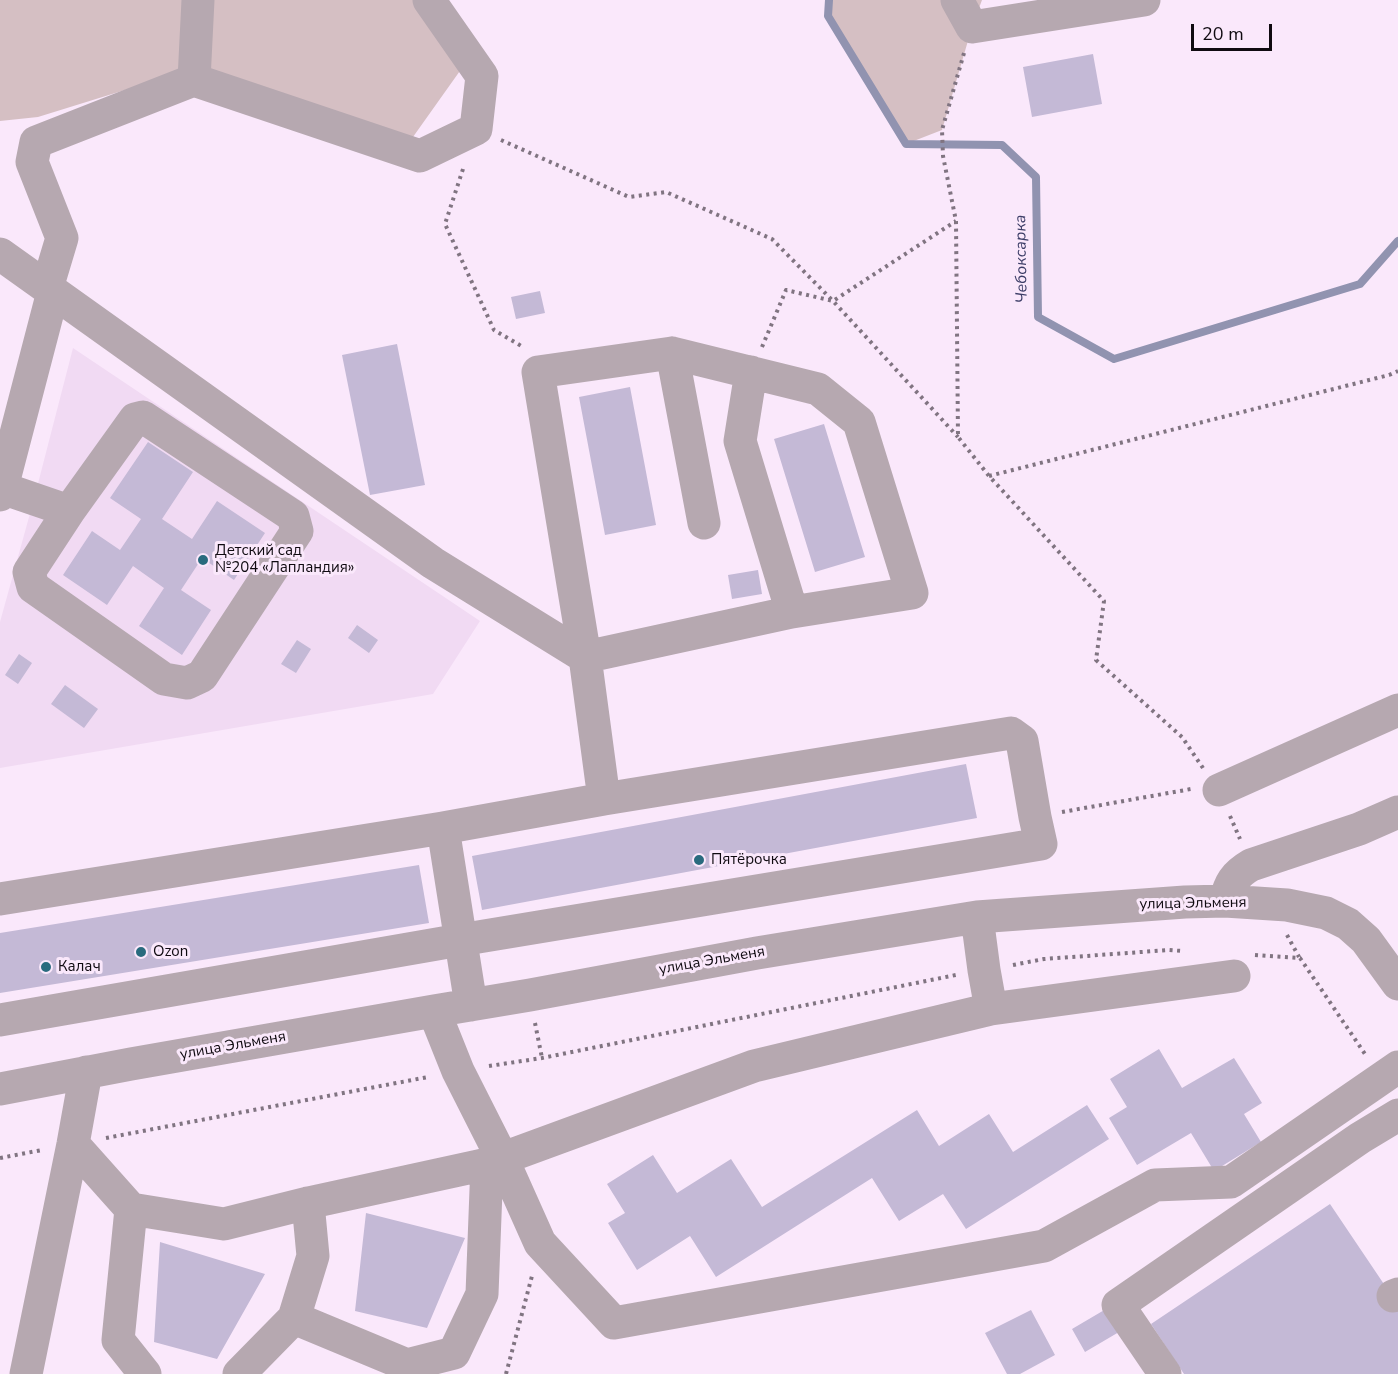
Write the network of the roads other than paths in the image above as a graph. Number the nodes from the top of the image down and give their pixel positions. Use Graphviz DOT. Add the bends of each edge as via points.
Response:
graph roads {
  1 [pos="198,0"];
  2 [pos="429,0"];
  3 [pos="1144,0"];
  4 [pos="964,14"];
  5 [pos="194,80"];
  6 [pos="0,254"];
  7 [pos="50,290"];
  8 [pos="672,352"];
  9 [pos="751,372"];
  10 [pos="1,492"];
  11 [pos="69,511"];
  12 [pos="704,523"];
  13 [pos="792,612"];
  14 [pos="585,657"];
  15 [pos="1398,710"];
  16 [pos="1219,790"];
  17 [pos="604,798"];
  18 [pos="1398,812"];
  19 [pos="443,828"];
  20 [pos="0,899"];
  21 [pos="1225,901"];
  22 [pos="976,917"];
  23 [pos="460,940"];
  24 [pos="1393,967"];
  25 [pos="1234,976"];
  26 [pos="471,1005"];
  27 [pos="991,1009"];
  28 [pos="434,1011"];
  29 [pos="0,1020"];
  30 [pos="1398,1067"];
  31 [pos="86,1072"];
  32 [pos="0,1089"];
  33 [pos="1398,1115"];
  34 [pos="74,1144"];
  35 [pos="495,1161"];
  36 [pos="308,1203"];
  37 [pos="131,1209"];
  38 [pos="294,1318"];
  39 [pos="1147,1361"];
  40 [pos="26,1374"];
  41 [pos="145,1374"];
  42 [pos="238,1374"];
  43 [pos="1165,1374"];
  1 -- 5 [label="street"];
  2 -- 5 [label="street" via="482,76 476,129 420,156"];
  3 -- 4 [label="street"];
  5 -- 7 [label="street" via="36,142 32,162 62,238"];
  6 -- 7 [label="street"];
  7 -- 10 [label="street"];
  7 -- 14 [label="street" via="433,563"];
  8 -- 9 [label="street"];
  8 -- 12 [label="street"];
  8 -- 14 [label="street" via="538,372"];
  9 -- 13 [label="street" via="740,441"];
  9 -- 13 [label="street" via="818,389 859,422 912,593"];
  10 -- 11 [label="street"];
  11 -- 11 [label="street" via="135,419 143,417 293,516 297,531 202,676 187,683 164,680 33,587 29,572"];
  13 -- 14 [label="street"];
  14 -- 17 [label="street"];
  15 -- 16 [label="street"];
  17 -- 19 [label="street"];
  17 -- 23 [label="street" via="1011,734 1022,741 1041,844"];
  18 -- 21 [label="street" via="1359,830 1251,865 1229,886"];
  19 -- 20 [label="street"];
  19 -- 23 [label="street"];
  21 -- 22 [label="street, улица Эльменя"];
  21 -- 24 [label="street, улица Эльменя" via="1287,904 1326,913 1348,924"];
  22 -- 26 [label="street, улица Эльменя"];
  22 -- 27 [label="street"];
  23 -- 26 [label="street"];
  23 -- 29 [label="street"];
  25 -- 27 [label="street"];
  26 -- 28 [label="street, улица Эльменя"];
  27 -- 35 [label="street" via="754,1066"];
  28 -- 31 [label="street, улица Эльменя"];
  28 -- 35 [label="street"];
  30 -- 35 [label="street" via="1231,1182 1155,1185 1044,1246 614,1323 540,1243"];
  31 -- 32 [label="street, улица Эльменя"];
  31 -- 34 [label="street"];
  33 -- 39 [label="street" via="1118,1305"];
  34 -- 37 [label="street"];
  34 -- 40 [label="street"];
  35 -- 36 [label="street"];
  35 -- 38 [label="street" via="482,1294 454,1353 407,1365"];
  36 -- 37 [label="street" via="224,1224"];
  36 -- 38 [label="street" via="313,1256"];
  37 -- 41 [label="street" via="118,1340"];
  38 -- 42 [label="street"];
  39 -- 43 [label="street"];
}
